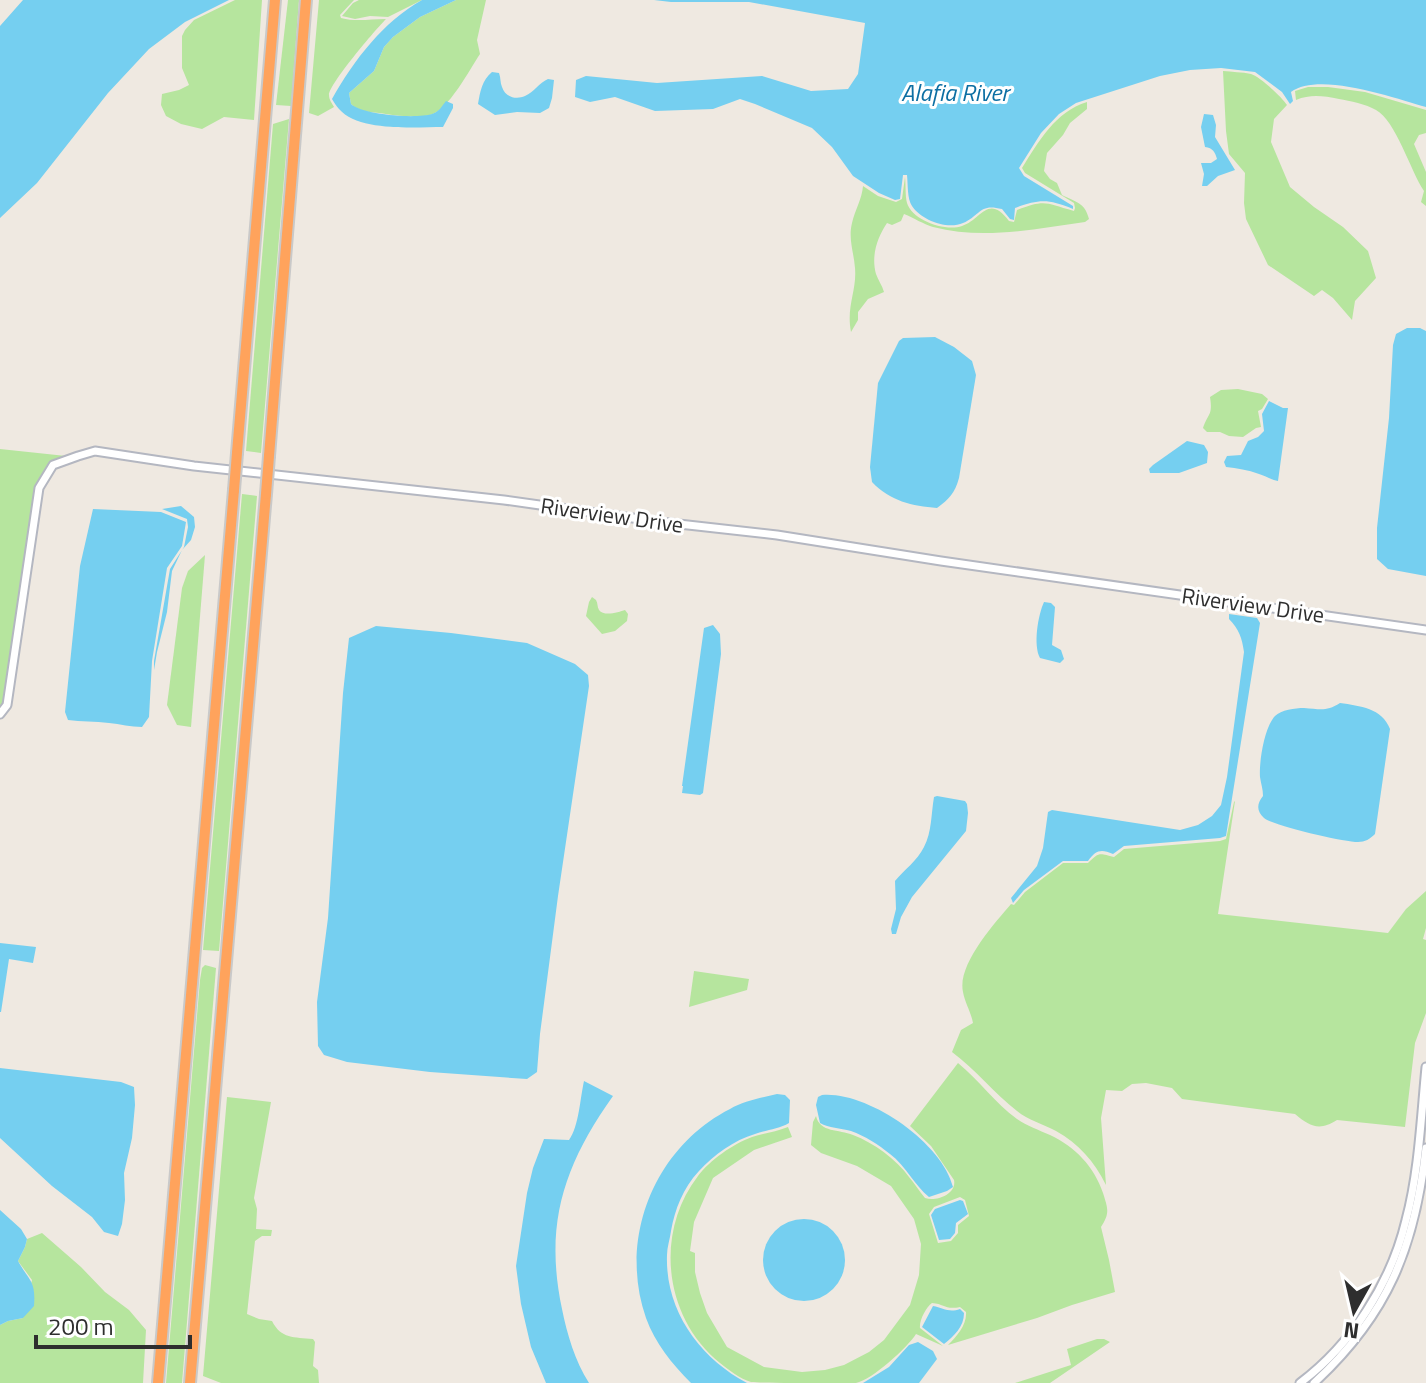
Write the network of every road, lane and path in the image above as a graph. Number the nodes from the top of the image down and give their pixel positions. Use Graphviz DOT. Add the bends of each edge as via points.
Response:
graph roads {
  1 [pos="275,0"];
  2 [pos="306,0"];
  3 [pos="1426,630"];
  4 [pos="0,714"];
  5 [pos="1426,1067"];
  6 [pos="1425,1088"];
  7 [pos="1426,1148"];
  8 [pos="1395,1266"];
  9 [pos="158,1383"];
  10 [pos="190,1383"];
  11 [pos="1300,1383"];
  12 [pos="1314,1383"];
  1 -- 9 [label="highway, bridge"];
  2 -- 10 [label="highway, bridge"];
  3 -- 4 [label="street, Riverview Drive" via="777,535 95,451 53,465 39,488 7,705"];
  5 -- 6 [label="street"];
  6 -- 8 [label="street" via="1412,1191"];
  7 -- 8 [label="street" via="1415,1222"];
  8 -- 11 [label="street" via="1360,1321"];
  8 -- 12 [label="street" via="1367,1326"];
}
